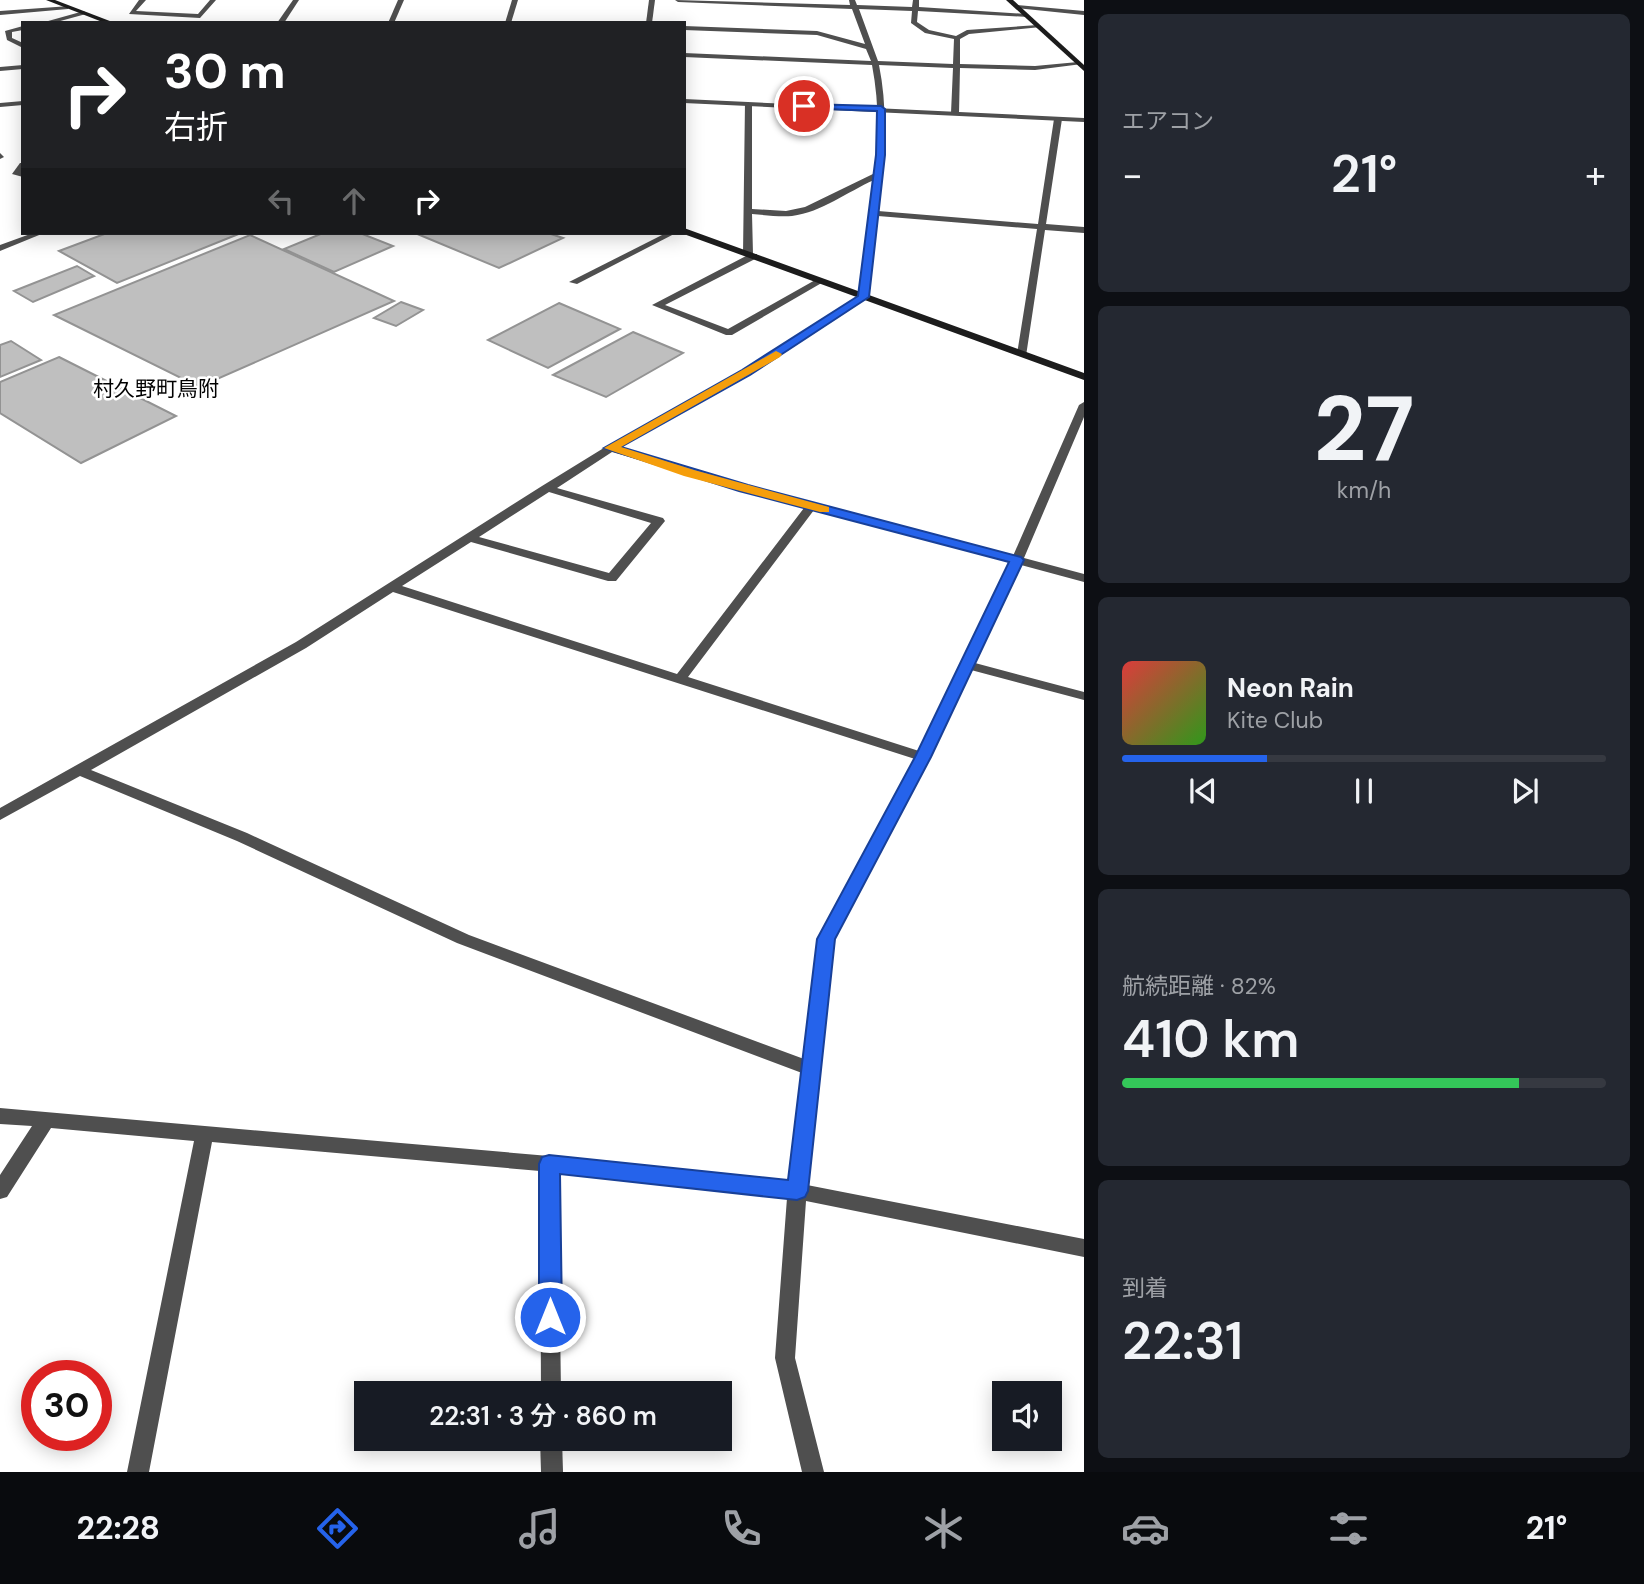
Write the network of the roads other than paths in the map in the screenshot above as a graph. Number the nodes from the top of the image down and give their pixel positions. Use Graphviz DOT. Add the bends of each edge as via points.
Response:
graph roads {
  1 [pos="50,0"];
  2 [pos="143,0"];
  3 [pos="213,0"];
  4 [pos="296,0"];
  5 [pos="401,0"];
  6 [pos="515,0"];
  7 [pos="652,0"];
  8 [pos="678,0"];
  9 [pos="916,0"];
  10 [pos="1009,0"];
  11 [pos="1052,0"];
  12 [pos="748,1"];
  13 [pos="854,3"];
  14 [pos="68,7"];
  15 [pos="1017,7"];
  16 [pos="1033,8"];
  17 [pos="913,9"];
  18 [pos="0,13"];
  19 [pos="84,13"];
  20 [pos="1084,13"];
  21 [pos="186,15"];
  22 [pos="1026,16"];
  23 [pos="52,21"];
  24 [pos="104,21"];
  25 [pos="180,21"];
  26 [pos="281,21"];
  27 [pos="392,21"];
  28 [pos="509,21"];
  29 [pos="649,21"];
  30 [pos="1038,27"];
  31 [pos="686,28"];
  32 [pos="21,29"];
  33 [pos="957,38"];
  34 [pos="21,45"];
  35 [pos="870,48"];
  36 [pos="686,55"];
  37 [pos="1072,58"];
  38 [pos="875,63"];
  39 [pos="1082,64"];
  40 [pos="955,66"];
  41 [pos="21,67"];
  42 [pos="0,68"];
  43 [pos="686,101"];
  44 [pos="21,103"];
  45 [pos="748,104"];
  46 [pos="0,105"];
  47 [pos="881,109"];
  48 [pos="955,113"];
  49 [pos="1058,119"];
  50 [pos="1084,120"];
  51 [pos="878,175"];
  52 [pos="748,211"];
  53 [pos="874,213"];
  54 [pos="1042,226"];
  55 [pos="1084,230"];
  56 [pos="686,232"];
  57 [pos="35,235"];
  58 [pos="669,235"];
  59 [pos="0,248"];
  60 [pos="751,255"];
  61 [pos="820,281"];
  62 [pos="574,282"];
  63 [pos="863,297"];
  64 [pos="1022,354"];
  65 [pos="1084,377"];
  66 [pos="1084,405"];
  67 [pos="611,448"];
  68 [pos="547,488"];
  69 [pos="811,506"];
  70 [pos="468,538"];
  71 [pos="1017,560"];
  72 [pos="1084,578"];
  73 [pos="391,587"];
  74 [pos="967,665"];
  75 [pos="680,680"];
  76 [pos="1084,696"];
  77 [pos="923,757"];
  78 [pos="78,770"];
  79 [pos="0,815"];
  80 [pos="811,1069"];
  81 [pos="0,1116"];
  82 [pos="46,1121"];
  83 [pos="205,1133"];
  84 [pos="549,1164"];
  85 [pos="0,1191"];
  86 [pos="797,1191"];
  87 [pos="1084,1248"];
  88 [pos="551,1381"];
  89 [pos="551,1451"];
  90 [pos="138,1472"];
  91 [pos="552,1472"];
  92 [pos="813,1472"];
  1 -- 14 [label="main road"];
  2 -- 21 [label="street" via="131,13"];
  3 -- 21 [label="street" via="200,16"];
  4 -- 26 [label="street"];
  5 -- 27 [label="street"];
  6 -- 28 [label="street"];
  7 -- 29 [label="street"];
  8 -- 12 [label="street"];
  9 -- 17 [label="street"];
  10 -- 15 [label="main road"];
  11 -- 16 [label="street"];
  12 -- 13 [label="street"];
  13 -- 17 [label="street"];
  13 -- 35 [label="street"];
  14 -- 18 [label="street"];
  14 -- 19 [label="main road"];
  15 -- 16 [label="street"];
  15 -- 22 [label="main road"];
  16 -- 20 [label="street"];
  17 -- 22 [label="street"];
  17 -- 33 [label="street" via="914,23 927,33"];
  19 -- 23 [label="street"];
  19 -- 24 [label="main road"];
  21 -- 25 [label="street"];
  22 -- 30 [label="main road"];
  30 -- 33 [label="street" via="967,32"];
  30 -- 37 [label="main road"];
  31 -- 35 [label="street" via="817,33"];
  32 -- 34 [label="street" via="8,32 9,39"];
  33 -- 40 [label="street"];
  35 -- 38 [label="street"];
  36 -- 38 [label="street"];
  37 -- 39 [label="street"];
  38 -- 40 [label="street"];
  38 -- 47 [label="street"];
  39 -- 40 [label="street"];
  40 -- 48 [label="street"];
  41 -- 42 [label="street"];
  43 -- 45 [label="street"];
  44 -- 46 [label="street"];
  45 -- 47 [label="street"];
  45 -- 52 [label="street"];
  47 -- 48 [label="street"];
  47 -- 51 [label="street"];
  48 -- 49 [label="street"];
  49 -- 50 [label="street"];
  49 -- 54 [label="street"];
  51 -- 52 [label="street" via="796,213"];
  51 -- 53 [label="street"];
  52 -- 60 [label="street"];
  53 -- 54 [label="street"];
  53 -- 63 [label="street"];
  54 -- 55 [label="street"];
  54 -- 64 [label="street"];
  56 -- 60 [label="main road"];
  57 -- 59 [label="street"];
  58 -- 62 [label="street"];
  60 -- 61 [label="main road"];
  60 -- 61 [label="street" via="657,305 729,333"];
  61 -- 63 [label="main road"];
  63 -- 64 [label="main road"];
  63 -- 67 [label="street" via="746,373"];
  64 -- 65 [label="main road"];
  66 -- 71 [label="street"];
  67 -- 68 [label="street"];
  67 -- 69 [label="street"];
  68 -- 70 [label="street"];
  68 -- 70 [label="street" via="659,521 612,578"];
  69 -- 71 [label="street"];
  69 -- 75 [label="street"];
  70 -- 73 [label="street"];
  71 -- 72 [label="street"];
  71 -- 74 [label="street"];
  73 -- 75 [label="street"];
  73 -- 78 [label="street" via="301,645"];
  74 -- 76 [label="street"];
  74 -- 77 [label="street"];
  75 -- 77 [label="street"];
  77 -- 80 [label="street" via="826,939"];
  78 -- 79 [label="street"];
  78 -- 80 [label="street" via="242,836 463,939"];
  80 -- 86 [label="street"];
  81 -- 82 [label="street"];
  82 -- 83 [label="street"];
  82 -- 85 [label="street"];
  83 -- 84 [label="street"];
  83 -- 90 [label="street"];
  84 -- 86 [label="street"];
  84 -- 88 [label="street"];
  86 -- 87 [label="street"];
  86 -- 92 [label="street" via="785,1358"];
  89 -- 91 [label="street"];
}
